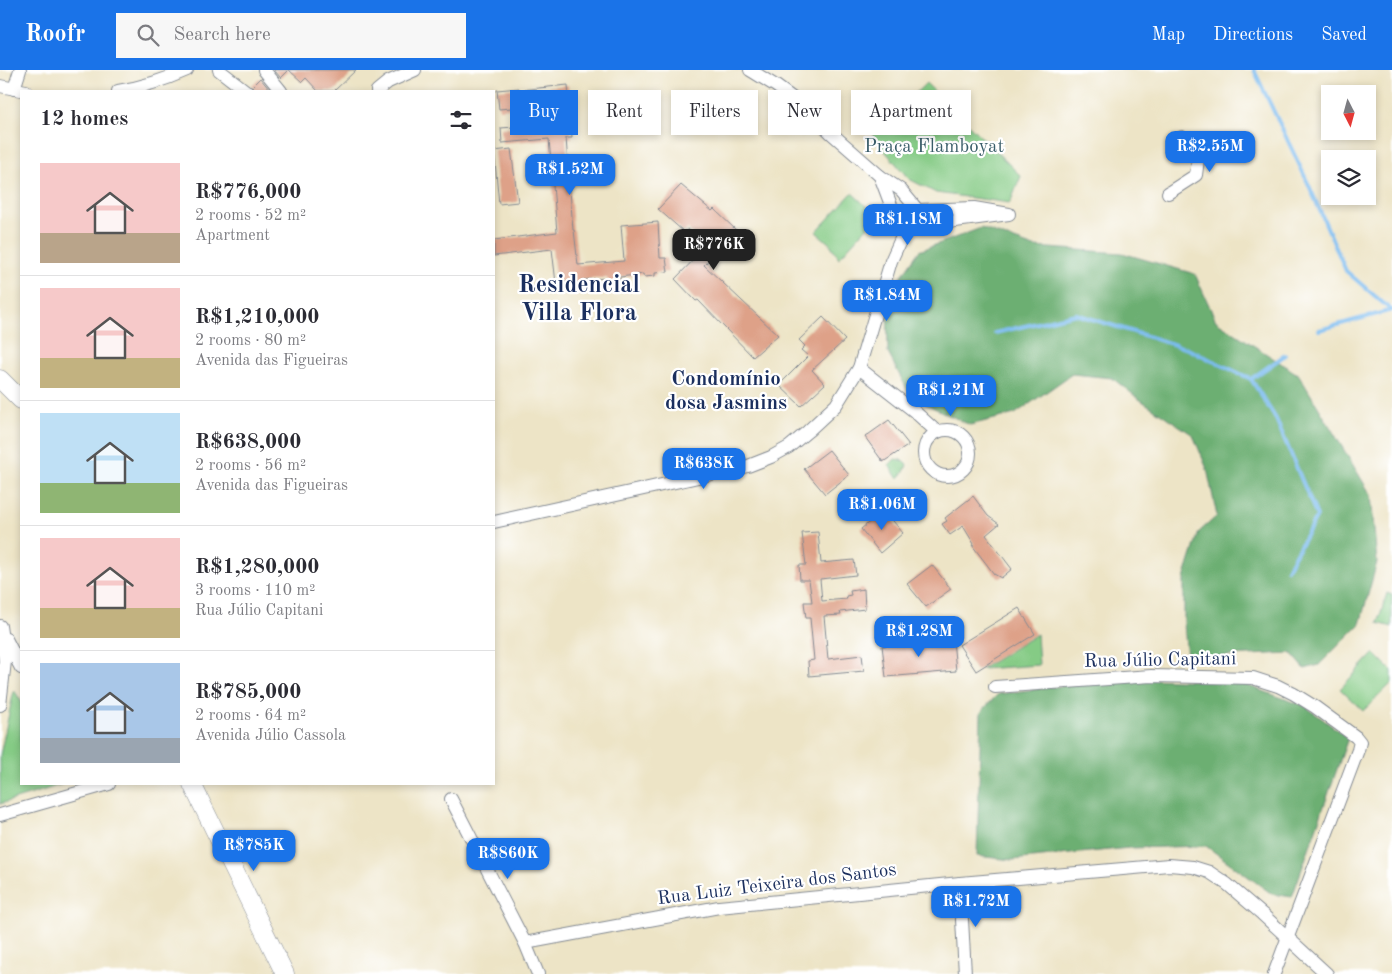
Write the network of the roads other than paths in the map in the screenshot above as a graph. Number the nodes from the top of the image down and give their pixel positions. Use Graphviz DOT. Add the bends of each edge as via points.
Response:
graph roads {
  1 [pos="20,70"];
  2 [pos="187,70"];
  3 [pos="220,70"];
  4 [pos="264,70"];
  5 [pos="415,70"];
  6 [pos="750,70"];
  7 [pos="0,86"];
  8 [pos="20,90"];
  9 [pos="123,90"];
  10 [pos="245,90"];
  11 [pos="279,90"];
  12 [pos="378,90"];
  13 [pos="1182,137"];
  14 [pos="880,176"];
  15 [pos="1168,193"];
  16 [pos="918,209"];
  17 [pos="897,221"];
  18 [pos="918,230"];
  19 [pos="904,232"];
  20 [pos="859,368"];
  21 [pos="0,379"];
  22 [pos="20,399"];
  23 [pos="937,432"];
  24 [pos="495,522"];
  25 [pos="1,629"];
  26 [pos="20,666"];
  27 [pos="995,687"];
  28 [pos="0,705"];
  29 [pos="102,785"];
  30 [pos="192,785"];
  31 [pos="81,788"];
  32 [pos="451,799"];
  33 [pos="0,815"];
  34 [pos="960,882"];
  35 [pos="1289,938"];
  36 [pos="524,943"];
  37 [pos="286,974"];
  38 [pos="538,974"];
  39 [pos="965,974"];
  40 [pos="1274,974"];
  41 [pos="1327,974"];
  1 -- 8 [label="street"];
  2 -- 9 [label="street" via="145,86"];
  3 -- 10 [label="street"];
  4 -- 11 [label="street"];
  5 -- 12 [label="street"];
  6 -- 14 [label="street" via="806,108"];
  7 -- 8 [label="street"];
  13 -- 15 [label="street" via="1198,160 1196,175"];
  14 -- 16 [label="street" via="901,190"];
  14 -- 17 [label="street"];
  16 -- 17 [label="street" via="911,206 902,209"];
  16 -- 18 [label="street" via="923,223"];
  16 -- 18 [label="street" via="974,208 1009,214"];
  17 -- 19 [label="street"];
  18 -- 19 [label="street"];
  19 -- 20 [label="street" via="891,261"];
  20 -- 23 [label="street"];
  20 -- 24 [label="street" via="836,405 808,432 789,447 748,466"];
  21 -- 22 [label="main road"];
  25 -- 26 [label="street"];
  25 -- 28 [label="street" via="6,662"];
  27 -- 35 [label="street, Rua Júlio Capitani" via="1151,676 1253,678 1294,694 1356,737 1360,742 1358,750"];
  29 -- 31 [label="street"];
  30 -- 37 [label="main road"];
  31 -- 33 [label="street"];
  32 -- 36 [label="street"];
  34 -- 35 [label="street, Rua Luiz Teixeira dos Santos" via="1169,865 1193,867 1209,872 1227,884"];
  34 -- 36 [label="street, Rua Luiz Teixeira dos Santos" via="719,907"];
  34 -- 39 [label="street"];
  35 -- 40 [label="street, Rua Júlio Capitani"];
  35 -- 41 [label="street, Rua Luiz Teixeira dos Santos"];
  36 -- 38 [label="street"];
}
